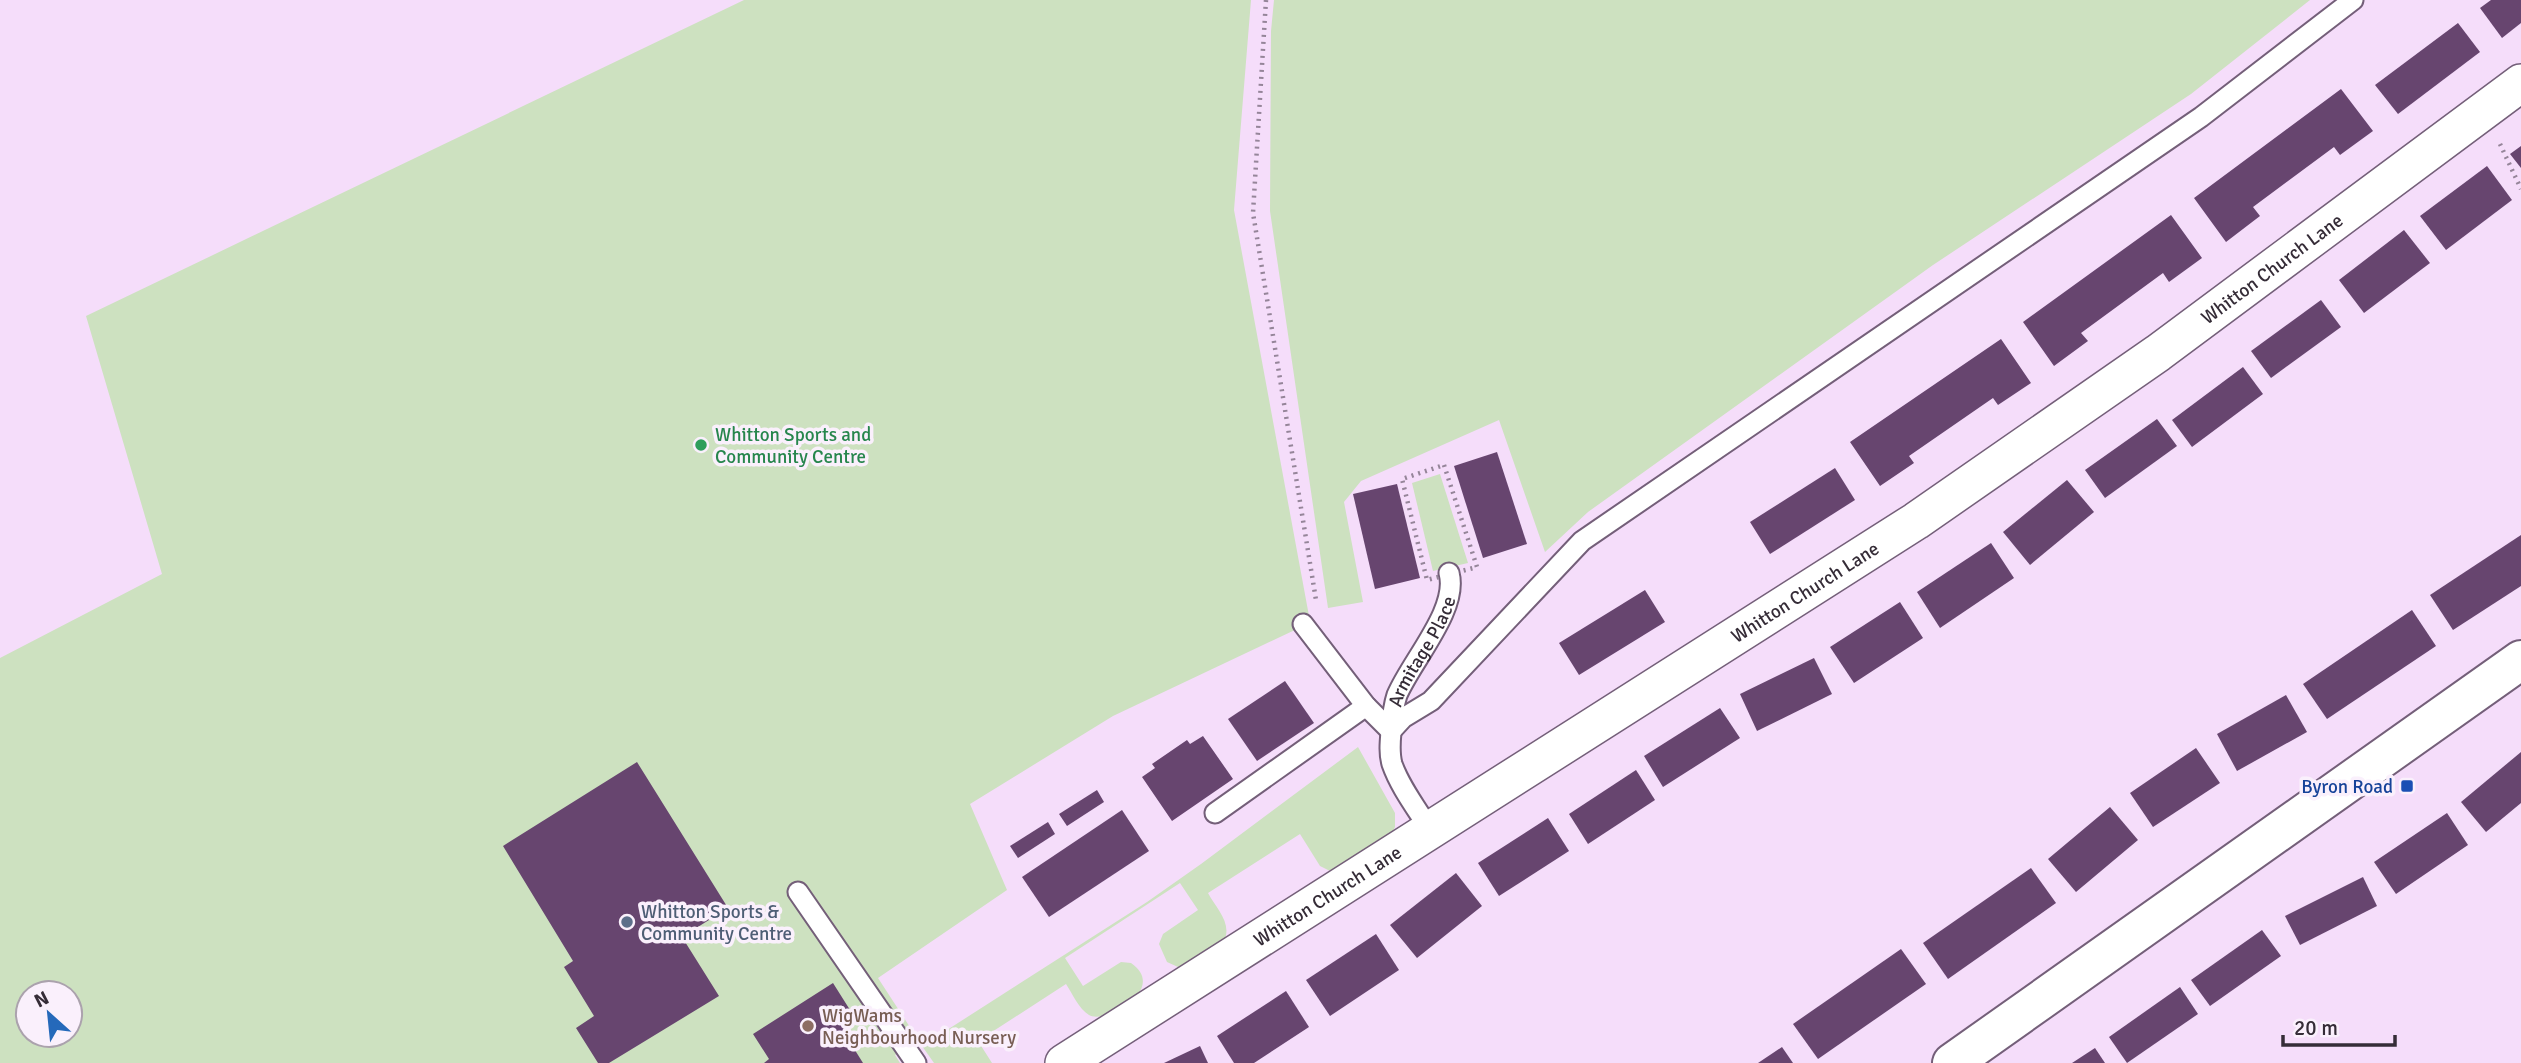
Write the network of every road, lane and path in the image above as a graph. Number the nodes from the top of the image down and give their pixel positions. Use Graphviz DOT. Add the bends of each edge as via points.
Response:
graph roads {
  1 [pos="1266,0"];
  2 [pos="2353,0"];
  3 [pos="2521,83"];
  4 [pos="2481,114"];
  5 [pos="2521,189"];
  6 [pos="1449,573"];
  7 [pos="1303,624"];
  8 [pos="1327,656"];
  9 [pos="2521,660"];
  10 [pos="1366,706"];
  11 [pos="1391,731"];
  12 [pos="1215,813"];
  13 [pos="1430,830"];
  14 [pos="798,892"];
  15 [pos="916,1063"];
  16 [pos="1064,1063"];
  17 [pos="1952,1063"];
  1 -- 8 [label="path" via="1253,213"];
  2 -- 11 [label="lane" via="2200,117 1582,541 1431,701 1402,718"];
  3 -- 4 [label="street, Whitton Church Lane"];
  4 -- 5 [label="path"];
  4 -- 13 [label="street, Whitton Church Lane" via="2158,353 1916,521"];
  6 -- 6 [label="path, Armitage Place" via="1427,580 1402,479 1444,465 1477,567"];
  6 -- 11 [label="lane, Armitage Place" via="1448,605 1397,696"];
  7 -- 8 [label="lane"];
  8 -- 10 [label="lane"];
  9 -- 17 [label="street"];
  10 -- 11 [label="lane"];
  10 -- 12 [label="lane"];
  11 -- 13 [label="lane, Armitage Place" via="1392,764"];
  13 -- 16 [label="street, Whitton Church Lane"];
  14 -- 15 [label="lane"];
}
